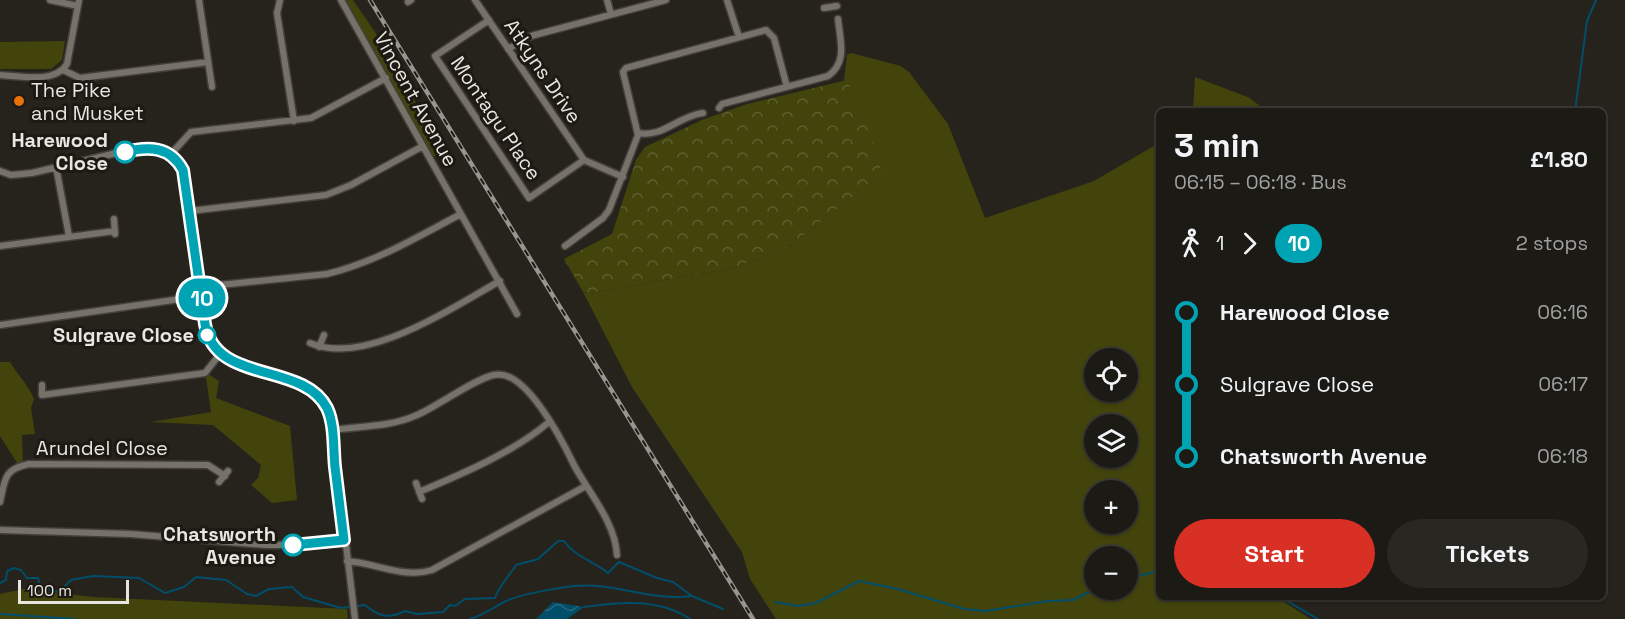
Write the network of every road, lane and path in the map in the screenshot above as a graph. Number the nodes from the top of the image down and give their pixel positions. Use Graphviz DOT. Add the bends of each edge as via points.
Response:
graph roads {
  1 [pos="50,0"];
  2 [pos="199,0"];
  3 [pos="280,0"];
  4 [pos="341,0"];
  5 [pos="475,0"];
  6 [pos="607,0"];
  7 [pos="666,0"];
  8 [pos="727,0"];
  9 [pos="79,3"];
  10 [pos="833,4"];
  11 [pos="824,8"];
  12 [pos="611,14"];
  13 [pos="838,19"];
  14 [pos="489,20"];
  15 [pos="739,37"];
  16 [pos="508,49"];
  17 [pos="208,62"];
  18 [pos="63,70"];
  19 [pos="0,75"];
  20 [pos="386,78"];
  21 [pos="212,87"];
  22 [pos="787,87"];
  23 [pos="719,108"];
  24 [pos="703,113"];
  25 [pos="294,121"];
  26 [pos="638,133"];
  27 [pos="423,146"];
  28 [pos="170,155"];
  29 [pos="584,160"];
  30 [pos="56,167"];
  31 [pos="0,171"];
  32 [pos="623,177"];
  33 [pos="190,211"];
  34 [pos="461,214"];
  35 [pos="114,219"];
  36 [pos="69,236"];
  37 [pos="0,246"];
  38 [pos="565,246"];
  39 [pos="500,281"];
  40 [pos="200,287"];
  41 [pos="201,296"];
  42 [pos="517,314"];
  43 [pos="0,325"];
  44 [pos="324,335"];
  45 [pos="310,343"];
  46 [pos="319,347"];
  47 [pos="220,354"];
  48 [pos="42,385"];
  49 [pos="549,422"];
  50 [pos="332,430"];
  51 [pos="219,482"];
  52 [pos="416,483"];
  53 [pos="586,486"];
  54 [pos="419,492"];
  55 [pos="422,499"];
  56 [pos="0,502"];
  57 [pos="0,530"];
  58 [pos="344,540"];
  59 [pos="617,555"];
  60 [pos="347,561"];
  61 [pos="355,619"];
  1 -- 9 [label="street"];
  2 -- 17 [label="street"];
  3 -- 25 [label="street" via="277,13"];
  4 -- 20 [label="street, Vincent Avenue"];
  5 -- 14 [label="street, Atkyns Drive"];
  6 -- 12 [label="street"];
  7 -- 12 [label="street"];
  8 -- 15 [label="street"];
  9 -- 18 [label="street"];
  10 -- 11 [label="street"];
  12 -- 16 [label="street" via="531,36"];
  13 -- 22 [label="street" via="841,62 836,71"];
  14 -- 16 [label="street, Atkyns Drive"];
  14 -- 29 [label="street, Montagu Place" via="435,57 529,198"];
  15 -- 22 [label="street" via="761,30 772,34"];
  15 -- 26 [label="street" via="624,70"];
  16 -- 29 [label="street, Atkyns Drive"];
  17 -- 18 [label="street" via="80,78"];
  17 -- 21 [label="street"];
  18 -- 19 [label="street" via="55,76"];
  20 -- 25 [label="street" via="311,118"];
  20 -- 27 [label="street, Vincent Avenue"];
  22 -- 23 [label="street"];
  24 -- 26 [label="street" via="693,112 656,134"];
  25 -- 28 [label="street" via="191,132"];
  26 -- 32 [label="street"];
  27 -- 33 [label="street" via="326,195"];
  27 -- 34 [label="street, Vincent Avenue"];
  28 -- 30 [label="street" via="142,147"];
  28 -- 33 [label="street" via="183,170"];
  29 -- 32 [label="street"];
  30 -- 31 [label="street" via="11,175"];
  30 -- 36 [label="street"];
  32 -- 38 [label="street" via="603,218"];
  33 -- 40 [label="street"];
  34 -- 39 [label="street, Vincent Avenue"];
  34 -- 40 [label="street" via="371,262 345,270"];
  35 -- 36 [label="street" via="115,233"];
  36 -- 37 [label="street"];
  39 -- 42 [label="street, Vincent Avenue"];
  39 -- 46 [label="street" via="418,326 378,342 328,350"];
  40 -- 41 [label="street"];
  41 -- 43 [label="street"];
  41 -- 47 [label="street" via="207,335"];
  44 -- 46 [label="street"];
  45 -- 46 [label="street"];
  47 -- 48 [label="street" via="205,373 42,395"];
  47 -- 50 [label="street" via="309,388 327,408"];
  49 -- 50 [label="street" via="519,382 507,375 494,374 416,416"];
  49 -- 53 [label="street"];
  49 -- 54 [label="street" via="526,440"];
  50 -- 58 [label="street"];
  51 -- 56 [label="street, Arundel Close" via="226,473 208,465 29,464 14,467 8,473"];
  52 -- 54 [label="street"];
  53 -- 59 [label="street" via="616,540"];
  53 -- 60 [label="street" via="426,572 411,575"];
  54 -- 55 [label="street"];
  57 -- 58 [label="street" via="131,534 266,545"];
  58 -- 60 [label="street"];
  60 -- 61 [label="street"];
}
